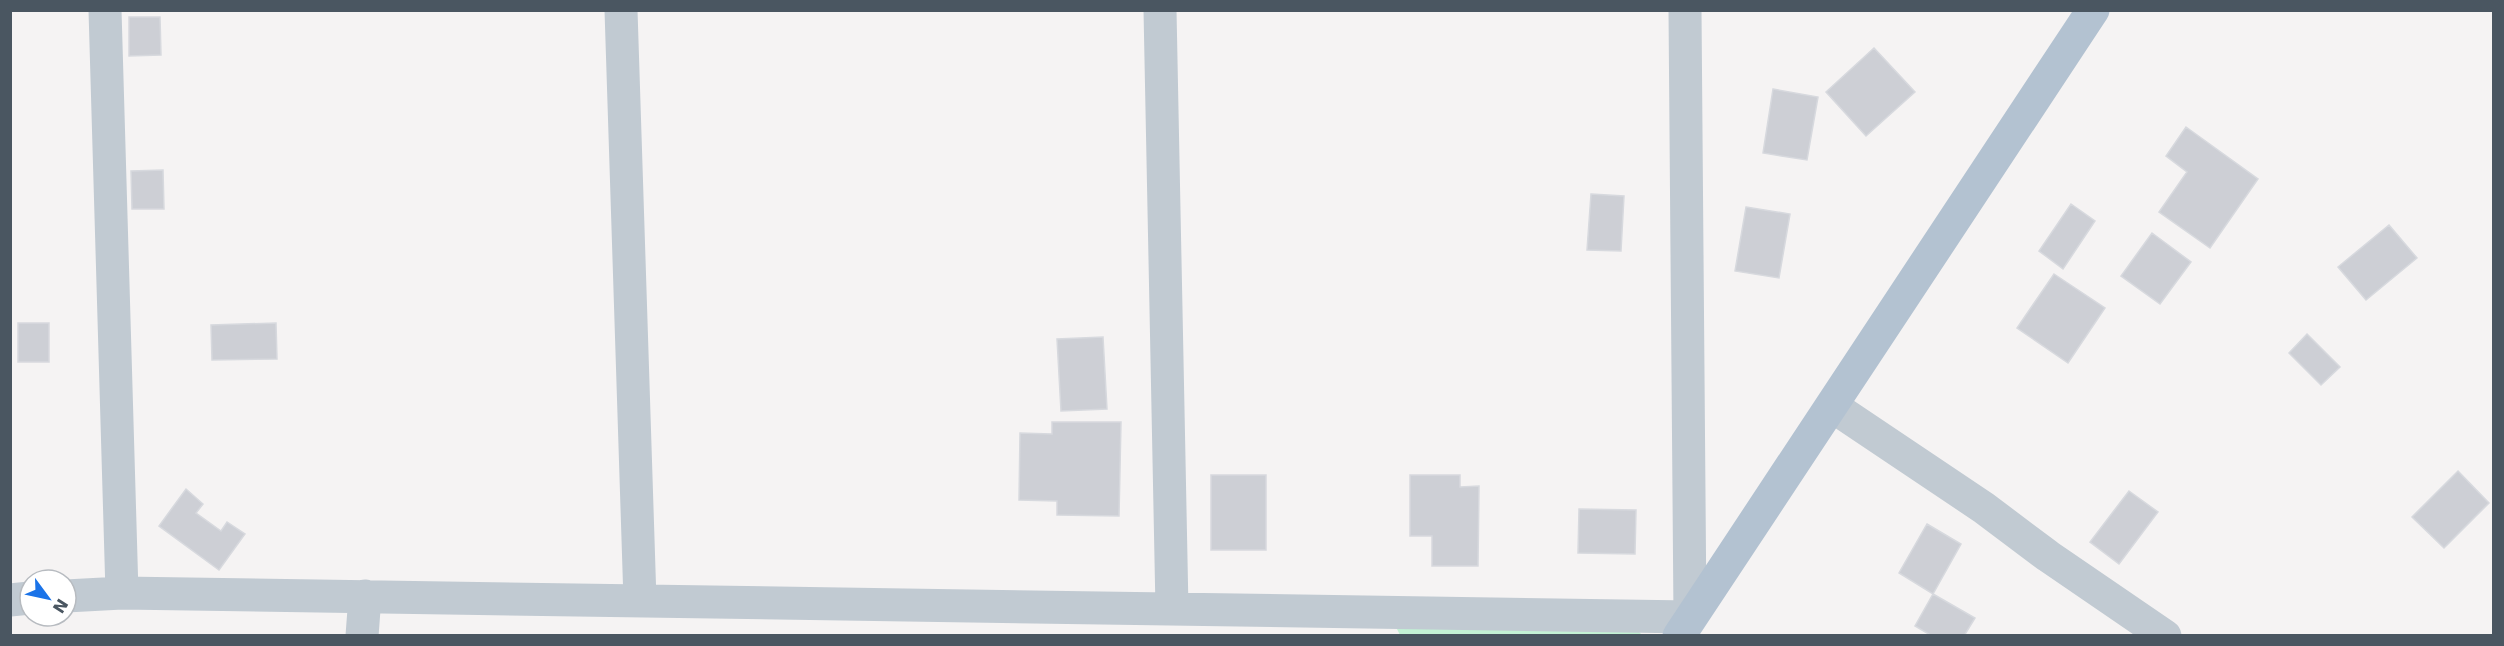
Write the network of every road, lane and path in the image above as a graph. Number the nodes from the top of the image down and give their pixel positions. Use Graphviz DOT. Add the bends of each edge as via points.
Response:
graph roads {
  1 [pos="105,10"];
  2 [pos="621,10"];
  3 [pos="1160,10"];
  4 [pos="1685,10"];
  5 [pos="2093,10"];
  6 [pos="1832,406"];
  7 [pos="122,593"];
  8 [pos="78,595"];
  9 [pos="365,596"];
  10 [pos="640,601"];
  11 [pos="1172,609"];
  12 [pos="1381,624"];
  13 [pos="1684,626"];
  14 [pos="362,636"];
  15 [pos="2165,636"];
  1 -- 7 [label="street"];
  2 -- 10 [label="street"];
  3 -- 11 [label="street"];
  4 -- 13 [label="street"];
  5 -- 6 [label="main road"];
  6 -- 13 [label="main road"];
  6 -- 15 [label="street"];
  7 -- 8 [label="street"];
  7 -- 9 [label="street"];
  9 -- 10 [label="street"];
  9 -- 14 [label="street"];
  10 -- 11 [label="street"];
  11 -- 12 [label="street"];
  12 -- 13 [label="street"];
}
